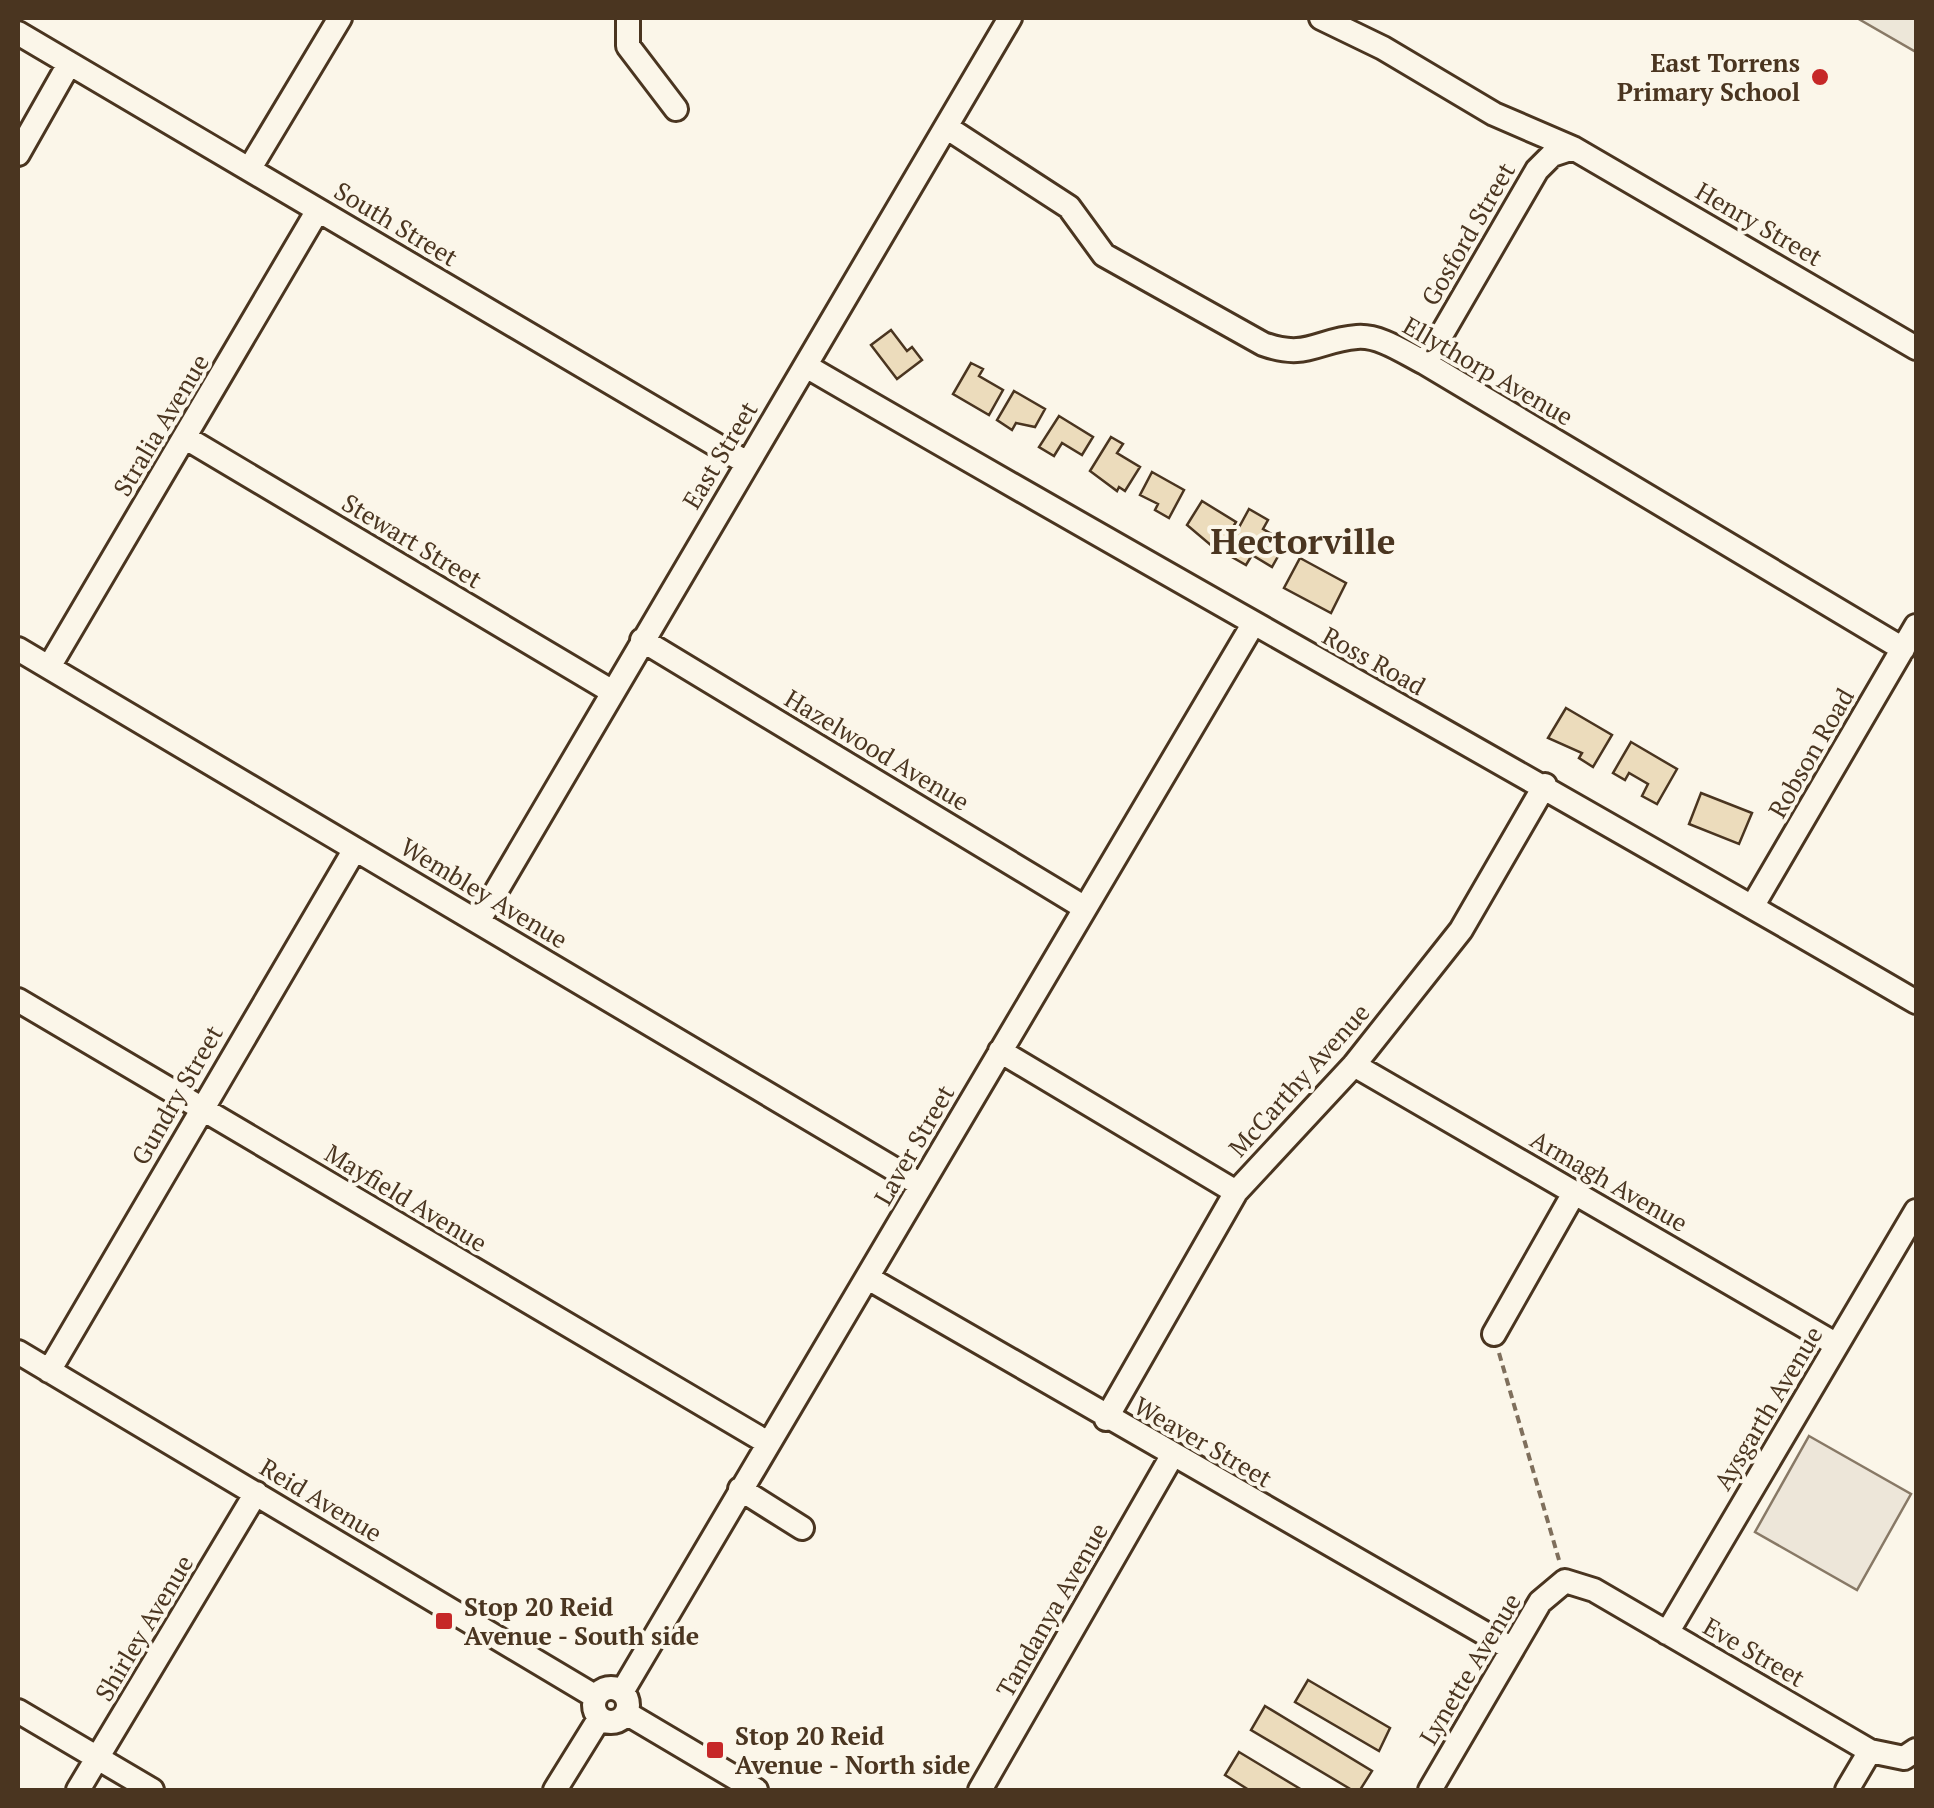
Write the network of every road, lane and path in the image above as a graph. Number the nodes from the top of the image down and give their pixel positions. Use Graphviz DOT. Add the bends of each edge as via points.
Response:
graph roads {
  1 [pos="340,18"];
  2 [pos="628,18"];
  3 [pos="1010,18"];
  4 [pos="1320,18"];
  5 [pos="18,32"];
  6 [pos="69,64"];
  7 [pos="676,109"];
  8 [pos="946,127"];
  9 [pos="1573,148"];
  10 [pos="18,154"];
  11 [pos="250,168"];
  12 [pos="318,210"];
  13 [pos="1916,348"];
  14 [pos="1425,362"];
  15 [pos="806,366"];
  16 [pos="186,438"];
  17 [pos="747,463"];
  18 [pos="1252,626"];
  19 [pos="1916,626"];
  20 [pos="642,640"];
  21 [pos="18,649"];
  22 [pos="1904,649"];
  23 [pos="48,667"];
  24 [pos="610,691"];
  25 [pos="1545,785"];
  26 [pos="354,849"];
  27 [pos="1752,906"];
  28 [pos="1085,908"];
  29 [pos="478,922"];
  30 [pos="18,1000"];
  31 [pos="1916,1002"];
  32 [pos="1000,1052"];
  33 [pos="1354,1065"];
  34 [pos="201,1108"];
  35 [pos="922,1185"];
  36 [pos="1236,1192"];
  37 [pos="1574,1193"];
  38 [pos="1916,1211"];
  39 [pos="868,1278"];
  40 [pos="1494,1334"];
  41 [pos="1838,1345"];
  42 [pos="18,1352"];
  43 [pos="49,1370"];
  44 [pos="1106,1419"];
  45 [pos="768,1443"];
  46 [pos="1172,1456"];
  47 [pos="740,1489"];
  48 [pos="256,1493"];
  49 [pos="802,1528"];
  50 [pos="1565,1581"];
  51 [pos="1667,1633"];
  52 [pos="1512,1650"];
  53 [pos="624,1702"];
  54 [pos="598,1708"];
  55 [pos="18,1711"];
  56 [pos="1916,1750"];
  57 [pos="1870,1751"];
  58 [pos="97,1758"];
  59 [pos="78,1790"];
  60 [pos="152,1790"];
  61 [pos="555,1790"];
  62 [pos="756,1790"];
  63 [pos="980,1790"];
  64 [pos="1430,1790"];
  65 [pos="1846,1790"];
  1 -- 11 [label="street"];
  2 -- 7 [label="street" via="628,46"];
  3 -- 8 [label="street, East Street"];
  4 -- 9 [label="street, Henry Street" via="1494,114"];
  5 -- 6 [label="street, South Street"];
  6 -- 10 [label="street"];
  6 -- 11 [label="street, South Street"];
  8 -- 14 [label="street, Ellythorp Avenue" via="1069,206 1104,256 1264,344 1290,354 1358,337"];
  8 -- 15 [label="street, East Street"];
  9 -- 13 [label="street, Henry Street"];
  9 -- 14 [label="street, Gosford Street" via="1536,170"];
  11 -- 12 [label="street, South Street"];
  12 -- 16 [label="street, Stralia Avenue"];
  12 -- 17 [label="street, South Street"];
  14 -- 22 [label="street, Ellythorp Avenue"];
  15 -- 17 [label="street, East Street"];
  15 -- 18 [label="street, Ross Road"];
  16 -- 23 [label="street, Stralia Avenue"];
  16 -- 24 [label="street, Stewart Street"];
  17 -- 20 [label="street, East Street"];
  18 -- 25 [label="street, Ross Road"];
  18 -- 28 [label="street, Laver Street"];
  19 -- 22 [label="street, Robson Road"];
  20 -- 24 [label="street, East Street"];
  20 -- 28 [label="street, Hazelwood Avenue"];
  21 -- 23 [label="street, Wembley Avenue"];
  22 -- 27 [label="street, Robson Road"];
  23 -- 26 [label="street, Wembley Avenue"];
  24 -- 29 [label="street, East Street"];
  25 -- 27 [label="street, Ross Road"];
  25 -- 33 [label="street, McCarthy Avenue" via="1461,930"];
  26 -- 29 [label="street, Wembley Avenue"];
  26 -- 34 [label="street, Gundry Street"];
  27 -- 31 [label="street, Ross Road"];
  28 -- 32 [label="street, Laver Street"];
  29 -- 35 [label="street, Wembley Avenue"];
  30 -- 34 [label="street, Mayfield Avenue"];
  32 -- 35 [label="street, Laver Street"];
  32 -- 36 [label="street"];
  33 -- 36 [label="street, McCarthy Avenue"];
  33 -- 37 [label="street, Armagh Avenue"];
  34 -- 43 [label="street, Gundry Street"];
  34 -- 45 [label="street, Mayfield Avenue"];
  35 -- 39 [label="street, Laver Street"];
  36 -- 44 [label="street, McCarthy Avenue"];
  37 -- 40 [label="street"];
  37 -- 41 [label="street, Armagh Avenue"];
  38 -- 41 [label="street, Aysgarth Avenue"];
  39 -- 44 [label="street, Weaver Street"];
  39 -- 45 [label="street, Laver Street"];
  40 -- 50 [label="path"];
  41 -- 51 [label="street, Aysgarth Avenue"];
  42 -- 43 [label="street, Reid Avenue"];
  43 -- 48 [label="street, Reid Avenue"];
  44 -- 46 [label="street, Weaver Street"];
  45 -- 47 [label="street, Laver Street"];
  46 -- 52 [label="street, Weaver Street"];
  46 -- 63 [label="street, Tandanya Avenue"];
  47 -- 49 [label="street"];
  47 -- 53 [label="street, Laver Street"];
  48 -- 54 [label="street, Reid Avenue"];
  48 -- 58 [label="street, Shirley Avenue"];
  50 -- 51 [label="street, Eve Street" via="1594,1590"];
  50 -- 52 [label="street, Lynette Avenue" via="1540,1602"];
  51 -- 57 [label="street, Eve Street"];
  52 -- 64 [label="street, Lynette Avenue"];
  53 -- 54 [label="street" via="605,1688"];
  53 -- 62 [label="street"];
  54 -- 61 [label="street"];
  55 -- 58 [label="street"];
  56 -- 57 [label="street" via="1904,1758"];
  57 -- 65 [label="street"];
  58 -- 59 [label="street, Shirley Avenue"];
  58 -- 60 [label="street"];
}
